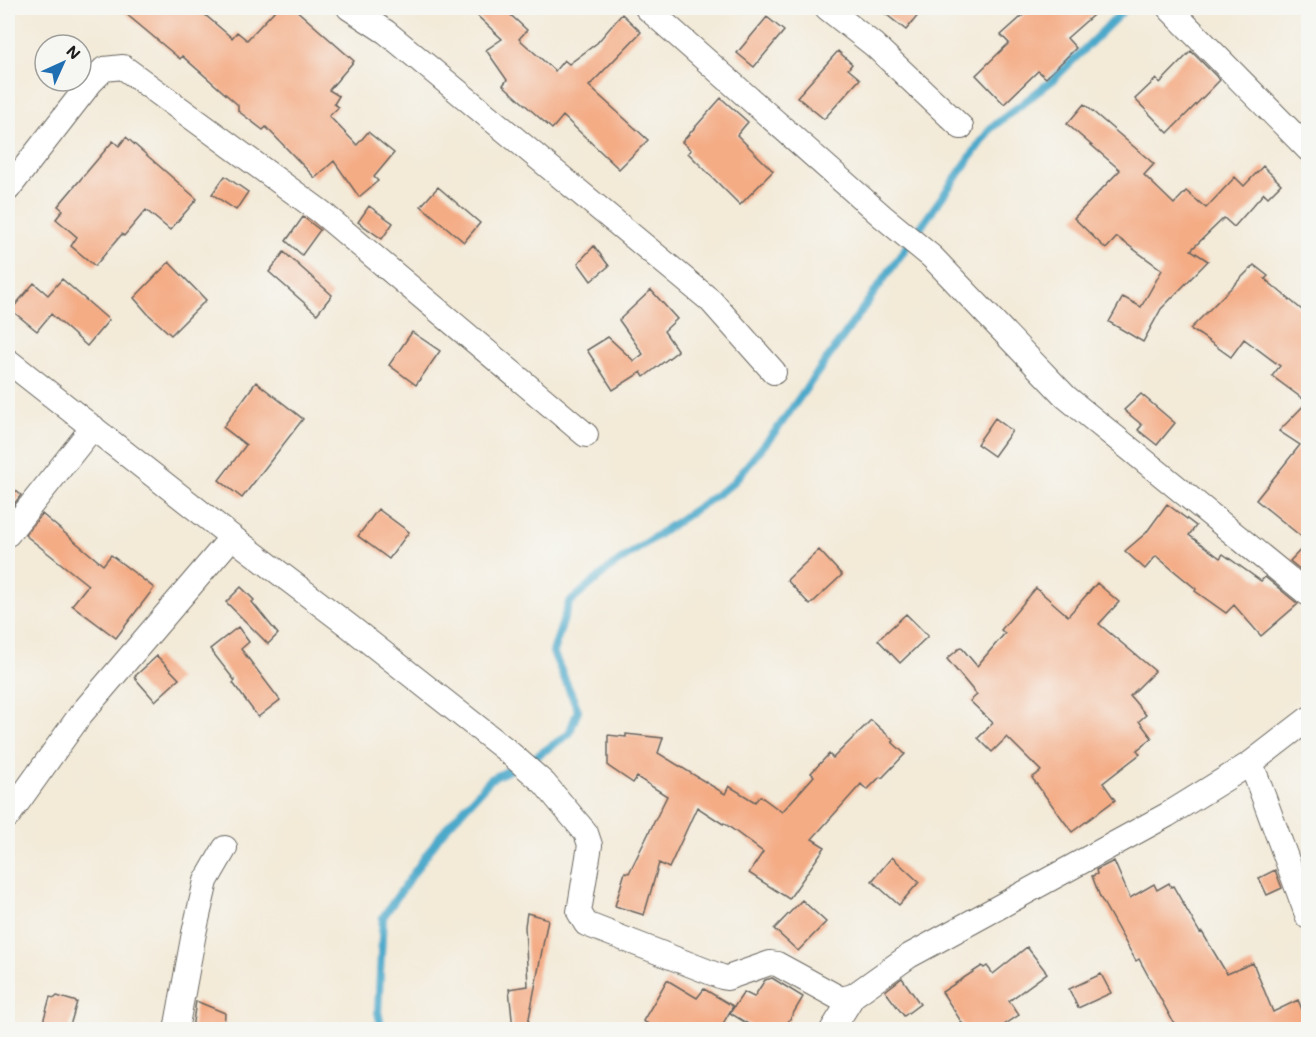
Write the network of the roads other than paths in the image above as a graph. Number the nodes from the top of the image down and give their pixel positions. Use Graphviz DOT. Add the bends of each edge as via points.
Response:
graph roads {
  1 [pos="350,8"];
  2 [pos="647,8"];
  3 [pos="827,8"];
  4 [pos="1172,10"];
  5 [pos="961,127"];
  6 [pos="1308,149"];
  7 [pos="8,189"];
  8 [pos="8,361"];
  9 [pos="774,372"];
  10 [pos="93,427"];
  11 [pos="586,435"];
  12 [pos="8,534"];
  13 [pos="232,537"];
  14 [pos="1308,594"];
  15 [pos="1308,719"];
  16 [pos="1251,763"];
  17 [pos="8,816"];
  18 [pos="225,849"];
  19 [pos="1308,917"];
  20 [pos="853,996"];
  21 [pos="176,1029"];
  22 [pos="832,1029"];
  1 -- 9 [label="street" via="386,32 711,301"];
  2 -- 14 [label="street" via="932,257 1066,397"];
  3 -- 5 [label="street" via="874,45"];
  4 -- 6 [label="street"];
  7 -- 11 [label="street" via="91,82 104,69 123,67 321,212"];
  8 -- 10 [label="street"];
  10 -- 12 [label="street"];
  10 -- 13 [label="street"];
  13 -- 17 [label="street" via="81,714"];
  13 -- 20 [label="street" via="544,783 586,833 590,845 579,912 586,924 722,977 777,964 841,999"];
  15 -- 16 [label="street"];
  16 -- 19 [label="street"];
  16 -- 20 [label="street" via="1167,815 909,956"];
  18 -- 21 [label="street" via="206,881"];
  20 -- 22 [label="street"];
}
